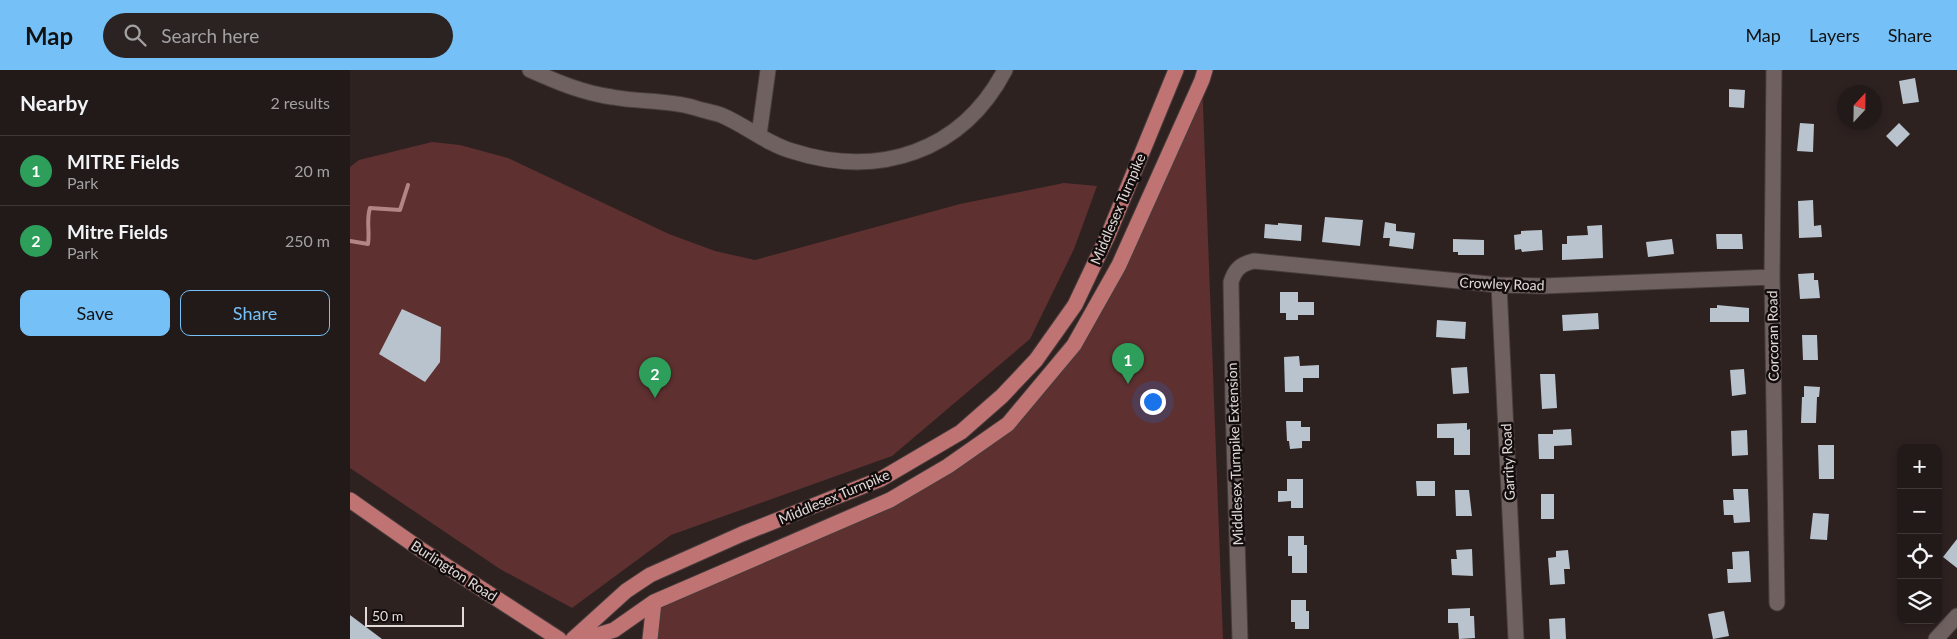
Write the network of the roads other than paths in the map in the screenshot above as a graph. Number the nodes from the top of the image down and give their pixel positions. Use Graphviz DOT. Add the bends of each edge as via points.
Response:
graph roads {
  1 [pos="530,70"];
  2 [pos="768,70"];
  3 [pos="1005,70"];
  4 [pos="1176,70"];
  5 [pos="1205,70"];
  6 [pos="1774,70"];
  7 [pos="758,135"];
  8 [pos="1236,270"];
  9 [pos="1772,277"];
  10 [pos="1499,285"];
  11 [pos="350,500"];
  12 [pos="654,602"];
  13 [pos="1777,603"];
  14 [pos="1957,616"];
  15 [pos="559,639"];
  16 [pos="573,639"];
  17 [pos="585,639"];
  18 [pos="650,639"];
  19 [pos="1240,639"];
  20 [pos="1516,639"];
  21 [pos="1936,639"];
  1 -- 7 [label="street" via="588,93 688,106 712,113"];
  2 -- 7 [label="street"];
  3 -- 7 [label="street" via="993,92 972,118 943,139 916,152 881,161 854,163 790,151"];
  4 -- 16 [label="main road, Middlesex Turnpike" via="1110,233 1075,305 1036,360 1002,396 961,432 881,479 650,574"];
  5 -- 12 [label="main road, Middlesex Turnpike" via="1115,273 1074,345 1008,424 948,466 890,500"];
  6 -- 9 [label="street, Corcoran Road"];
  8 -- 10 [label="street, Crowley Road" via="1244,263 1254,261"];
  8 -- 19 [label="street, Middlesex Turnpike Extension" via="1231,282 1232,403"];
  9 -- 10 [label="street, Crowley Road"];
  9 -- 13 [label="street, Corcoran Road"];
  10 -- 20 [label="street, Garrity Road"];
  11 -- 15 [label="main road, Burlington Road"];
  12 -- 17 [label="main road, Middlesex Turnpike" via="614,630"];
  12 -- 18 [label="main road"];
  14 -- 21 [label="street"];
}
